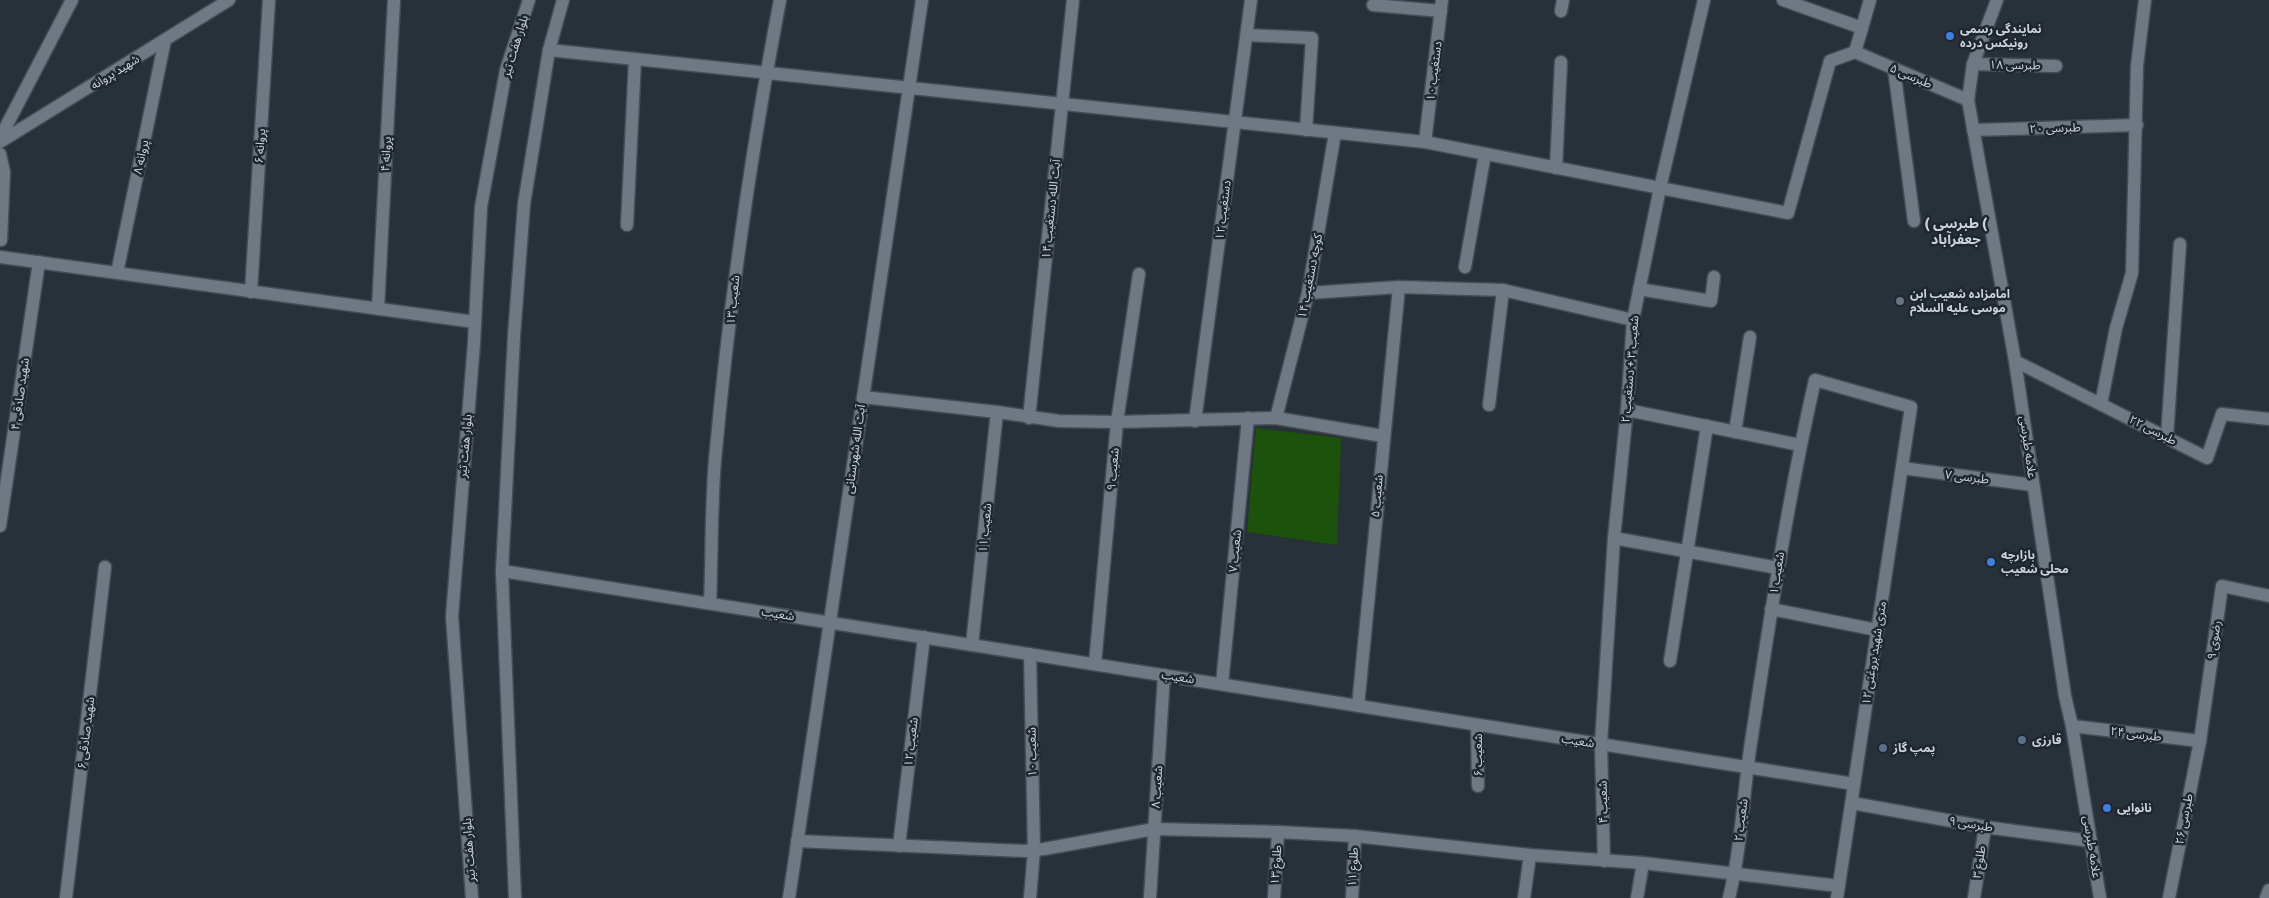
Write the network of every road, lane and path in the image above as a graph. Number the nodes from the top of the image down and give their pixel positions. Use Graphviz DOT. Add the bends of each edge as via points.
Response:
graph roads {
  1 [pos="72,0"];
  2 [pos="229,0"];
  3 [pos="269,0"];
  4 [pos="394,0"];
  5 [pos="529,0"];
  6 [pos="563,0"];
  7 [pos="780,0"];
  8 [pos="922,0"];
  9 [pos="1073,0"];
  10 [pos="1251,0"];
  11 [pos="1704,0"];
  12 [pos="1783,0"];
  13 [pos="1870,0"];
  14 [pos="1997,0"];
  15 [pos="2145,0"];
  16 [pos="1373,5"];
  17 [pos="1442,6"];
  18 [pos="1862,28"];
  19 [pos="1247,35"];
  20 [pos="165,40"];
  21 [pos="549,50"];
  22 [pos="1855,52"];
  23 [pos="635,59"];
  24 [pos="1561,62"];
  25 [pos="1974,64"];
  26 [pos="2056,66"];
  27 [pos="1894,69"];
  28 [pos="766,73"];
  29 [pos="908,88"];
  30 [pos="1968,100"];
  31 [pos="1062,104"];
  32 [pos="1234,122"];
  33 [pos="2137,125"];
  34 [pos="1306,130"];
  35 [pos="1973,130"];
  36 [pos="1335,133"];
  37 [pos="0,140"];
  38 [pos="1425,142"];
  39 [pos="0,154"];
  40 [pos="1485,154"];
  41 [pos="1556,168"];
  42 [pos="1660,188"];
  43 [pos="1914,221"];
  44 [pos="627,225"];
  45 [pos="0,240"];
  46 [pos="2180,244"];
  47 [pos="0,257"];
  48 [pos="39,262"];
  49 [pos="1465,267"];
  50 [pos="117,273"];
  51 [pos="1139,274"];
  52 [pos="1714,277"];
  53 [pos="1399,287"];
  54 [pos="1639,289"];
  55 [pos="1503,290"];
  56 [pos="251,292"];
  57 [pos="1308,293"];
  58 [pos="378,309"];
  59 [pos="1633,320"];
  60 [pos="475,322"];
  61 [pos="1750,337"];
  62 [pos="2015,361"];
  63 [pos="1815,380"];
  64 [pos="863,397"];
  65 [pos="2101,404"];
  66 [pos="1489,405"];
  67 [pos="1627,410"];
  68 [pos="997,412"];
  69 [pos="1029,418"];
  70 [pos="1248,418"];
  71 [pos="1276,418"];
  72 [pos="2269,419"];
  73 [pos="1195,421"];
  74 [pos="1117,422"];
  75 [pos="1707,426"];
  76 [pos="1735,432"];
  77 [pos="1383,436"];
  78 [pos="2167,437"];
  79 [pos="1800,445"];
  80 [pos="1902,468"];
  81 [pos="2033,485"];
  82 [pos="0,526"];
  83 [pos="1614,538"];
  84 [pos="1688,552"];
  85 [pos="106,567"];
  86 [pos="1778,568"];
  87 [pos="502,571"];
  88 [pos="2269,596"];
  89 [pos="710,603"];
  90 [pos="1771,609"];
  91 [pos="829,622"];
  92 [pos="1877,630"];
  93 [pos="924,637"];
  94 [pos="972,645"];
  95 [pos="1030,654"];
  96 [pos="1670,662"];
  97 [pos="1095,664"];
  98 [pos="1164,675"];
  99 [pos="1222,684"];
  100 [pos="1358,706"];
  101 [pos="1477,725"];
  102 [pos="2072,726"];
  103 [pos="2200,741"];
  104 [pos="1601,744"];
  105 [pos="1747,767"];
  106 [pos="1854,784"];
  107 [pos="1478,786"];
  108 [pos="1852,804"];
  109 [pos="1984,827"];
  110 [pos="1154,829"];
  111 [pos="1278,832"];
  112 [pos="1355,836"];
  113 [pos="797,841"];
  114 [pos="2092,841"];
  115 [pos="899,846"];
  116 [pos="1034,850"];
  117 [pos="1530,855"];
  118 [pos="1604,861"];
  119 [pos="1643,863"];
  120 [pos="1735,872"];
  121 [pos="2269,890"];
  122 [pos="1838,892"];
  123 [pos="66,898"];
  124 [pos="472,898"];
  125 [pos="516,898"];
  126 [pos="789,898"];
  127 [pos="1030,898"];
  128 [pos="1150,898"];
  129 [pos="1274,898"];
  130 [pos="1352,898"];
  131 [pos="1524,898"];
  132 [pos="1637,898"];
  133 [pos="1729,898"];
  134 [pos="1974,898"];
  135 [pos="2100,898"];
  136 [pos="2169,898"];
  137 [pos="2266,898"];
  1 -- 37 [label="street"];
  2 -- 20 [label="street, شهید پروانه"];
  3 -- 56 [label="street, پروانه ۶"];
  4 -- 58 [label="street, پروانه ۴"];
  5 -- 60 [label="street, بلوار هفت تیر" via="506,70 481,208"];
  6 -- 21 [label="street"];
  7 -- 28 [label="street, شعیب ۱۳"];
  8 -- 29 [label="street, آیت الله شهرستانی"];
  9 -- 31 [label="street, آیت الله دستغیب ۱۴"];
  10 -- 19 [label="street, دستغیب ۱۲"];
  11 -- 42 [label="street, شعیب ۳ + دستغیب ۲"];
  12 -- 18 [label="street"];
  13 -- 18 [label="street"];
  14 -- 25 [label="street, علامه طبرسی"];
  15 -- 33 [label="street" via="2137,66"];
  16 -- 17 [label="street"];
  17 -- 38 [label="street, دستغیب ۱۰"];
  18 -- 22 [label="street"];
  19 -- 32 [label="street, دستغیب ۱۲"];
  19 -- 34 [label="street" via="1312,38"];
  20 -- 37 [label="street, شهید پروانه"];
  20 -- 50 [label="street, پروانه ۸"];
  21 -- 23 [label="street"];
  21 -- 87 [label="street" via="524,204"];
  22 -- 27 [label="street, طبرسی ۵"];
  22 -- 42 [label="street" via="1830,61 1788,213"];
  23 -- 28 [label="street"];
  23 -- 44 [label="street"];
  24 -- 41 [label="street"];
  25 -- 26 [label="street, طبرسی ۱۸"];
  25 -- 30 [label="street, علامه طبرسی"];
  27 -- 30 [label="street, طبرسی ۵"];
  27 -- 43 [label="street"];
  28 -- 29 [label="street"];
  28 -- 89 [label="street, شعیب ۱۳" via="736,271 715,462"];
  29 -- 31 [label="street"];
  29 -- 64 [label="street, آیت الله شهرستانی"];
  30 -- 35 [label="street, علامه طبرسی"];
  31 -- 32 [label="street"];
  31 -- 69 [label="street, آیت الله دستغیب ۱۴"];
  32 -- 34 [label="street"];
  32 -- 73 [label="street, دستغیب ۱۲"];
  33 -- 35 [label="street, طبرسی ۲۰"];
  33 -- 65 [label="street" via="2132,273 2116,328"];
  34 -- 36 [label="street"];
  35 -- 62 [label="street, علامه طبرسی"];
  36 -- 38 [label="street"];
  36 -- 57 [label="street, کوچه دستغیب ۱۴"];
  38 -- 40 [label="street"];
  39 -- 45 [label="street" via="4,172"];
  40 -- 41 [label="street"];
  40 -- 49 [label="street"];
  41 -- 42 [label="street"];
  42 -- 54 [label="street, شعیب ۳ + دستغیب ۲"];
  46 -- 78 [label="street"];
  47 -- 48 [label="street"];
  48 -- 50 [label="street"];
  48 -- 82 [label="street, شهید صادقی ۴"];
  50 -- 56 [label="street"];
  51 -- 74 [label="street, شعیب ۹"];
  52 -- 54 [label="street" via="1711,301"];
  53 -- 55 [label="street"];
  53 -- 57 [label="street"];
  53 -- 77 [label="street, شعیب ۵"];
  54 -- 59 [label="street, شعیب ۳ + دستغیب ۲"];
  55 -- 59 [label="street"];
  55 -- 66 [label="street"];
  56 -- 58 [label="street"];
  57 -- 71 [label="street, کوچه دستغیب ۱۴"];
  58 -- 60 [label="street"];
  59 -- 67 [label="street, شعیب ۳ + دستغیب ۲"];
  60 -- 124 [label="street, بلوار هفت تیر" via="452,616"];
  61 -- 76 [label="street"];
  62 -- 65 [label="street, طبرسی ۲۲"];
  62 -- 81 [label="street, علامه طبرسی"];
  63 -- 79 [label="street, شعیب ۱"];
  63 -- 80 [label="street, ۱۲ متری شهید بروغنی" via="1911,407"];
  64 -- 68 [label="street"];
  64 -- 91 [label="street, آیت الله شهرستانی"];
  65 -- 78 [label="street, طبرسی ۲۲"];
  67 -- 75 [label="street"];
  67 -- 83 [label="street, شعیب ۳ + دستغیب ۲"];
  68 -- 69 [label="street"];
  68 -- 94 [label="street, شعیب ۱۱"];
  69 -- 74 [label="street"];
  70 -- 71 [label="street"];
  70 -- 73 [label="street"];
  70 -- 99 [label="street, شعیب ۷"];
  71 -- 77 [label="street"];
  72 -- 78 [label="street, طبرسی ۲۲" via="2222,414 2207,458"];
  73 -- 74 [label="street"];
  74 -- 97 [label="street, شعیب ۹"];
  75 -- 76 [label="street"];
  75 -- 84 [label="street"];
  76 -- 79 [label="street"];
  77 -- 100 [label="street, شعیب ۵"];
  79 -- 86 [label="street, شعیب ۱"];
  80 -- 81 [label="street, طبرسی ۷"];
  80 -- 92 [label="street, ۱۲ متری شهید بروغنی"];
  81 -- 102 [label="street, علامه طبرسی"];
  83 -- 84 [label="street"];
  83 -- 104 [label="street, شعیب ۳ + دستغیب ۲"];
  84 -- 86 [label="street"];
  84 -- 96 [label="street"];
  85 -- 123 [label="street, شهید صادقی ۶"];
  86 -- 90 [label="street, شعیب ۱"];
  87 -- 89 [label="street, شعیب"];
  87 -- 125 [label="street"];
  88 -- 103 [label="street, رضوی ۹" via="2222,586"];
  89 -- 91 [label="street, شعیب"];
  90 -- 92 [label="street"];
  90 -- 105 [label="street, شعیب ۱"];
  91 -- 93 [label="street, شعیب"];
  91 -- 113 [label="street, آیت الله شهرستانی"];
  92 -- 106 [label="street, ۱۲ متری شهید بروغنی"];
  93 -- 94 [label="street, شعیب"];
  93 -- 115 [label="street, شعیب ۱۲"];
  94 -- 95 [label="street, شعیب"];
  95 -- 97 [label="street, شعیب"];
  95 -- 116 [label="street, شعیب ۱۰"];
  97 -- 98 [label="street, شعیب"];
  98 -- 99 [label="street, شعیب"];
  98 -- 110 [label="street, شعیب ۸"];
  99 -- 100 [label="street, شعیب"];
  100 -- 101 [label="street, شعیب"];
  101 -- 104 [label="street, شعیب"];
  101 -- 107 [label="street, شعیب ۶"];
  102 -- 103 [label="street, طبرسی ۲۴"];
  102 -- 114 [label="street, علامه طبرسی"];
  103 -- 136 [label="street, طبرسی ۲۶"];
  104 -- 105 [label="street, شعیب"];
  104 -- 118 [label="street, شعیب ۴"];
  105 -- 106 [label="street, شعیب"];
  105 -- 120 [label="street, شعیب ۲"];
  106 -- 108 [label="street, ۱۲ متری شهید بروغنی"];
  108 -- 109 [label="street, طبرسی ۹"];
  108 -- 122 [label="street, ۱۲ متری شهید بروغنی"];
  109 -- 114 [label="street, طبرسی ۹"];
  109 -- 134 [label="street, طلوع ۳"];
  110 -- 111 [label="street"];
  110 -- 116 [label="street"];
  110 -- 128 [label="street, شعیب ۸"];
  111 -- 112 [label="street"];
  111 -- 129 [label="street, طلوع ۱۳"];
  112 -- 117 [label="street"];
  112 -- 130 [label="street, طلوع ۱۱"];
  113 -- 115 [label="street"];
  113 -- 126 [label="street, آیت الله شهرستانی"];
  114 -- 135 [label="street, علامه طبرسی"];
  115 -- 116 [label="street"];
  116 -- 127 [label="street, شعیب ۱۰"];
  117 -- 118 [label="street"];
  117 -- 131 [label="street"];
  118 -- 119 [label="street"];
  119 -- 120 [label="street"];
  119 -- 132 [label="street"];
  120 -- 122 [label="street"];
  120 -- 133 [label="street, شعیب ۲"];
  121 -- 137 [label="street"];
}
